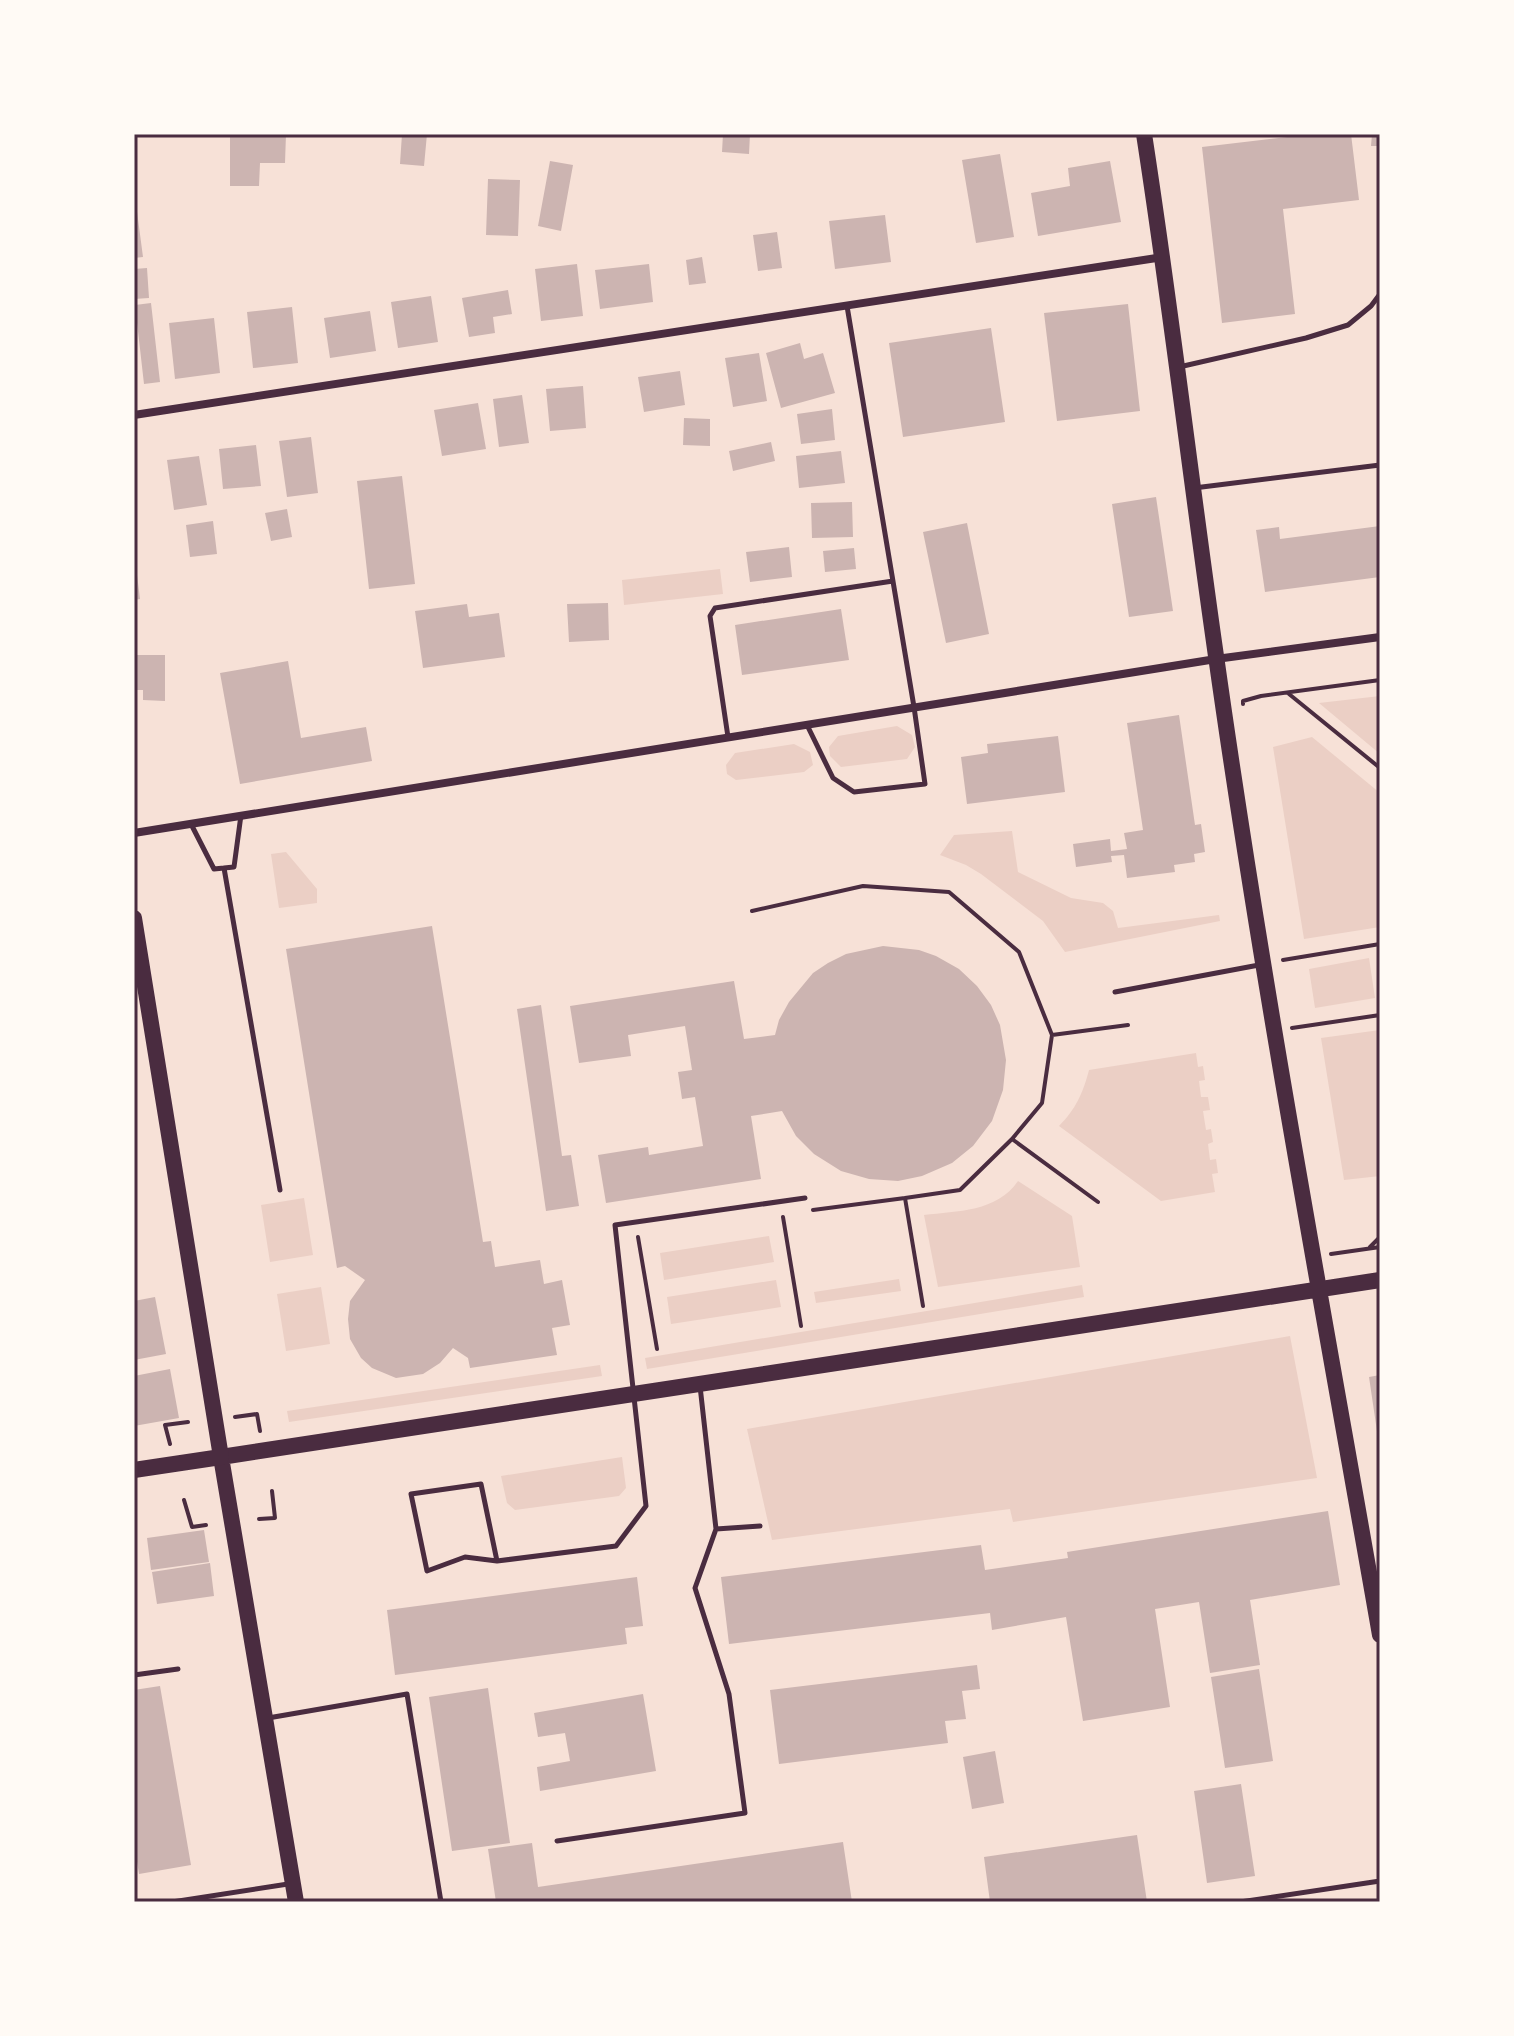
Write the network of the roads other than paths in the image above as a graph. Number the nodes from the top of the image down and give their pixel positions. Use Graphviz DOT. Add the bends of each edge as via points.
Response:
graph roads {
  1 [pos="1144,134"];
  2 [pos="1163,257"];
  3 [pos="1380,294"];
  4 [pos="847,306"];
  5 [pos="1178,368"];
  6 [pos="134,415"];
  7 [pos="1380,465"];
  8 [pos="1194,488"];
  9 [pos="893,581"];
  10 [pos="1380,637"];
  11 [pos="1216,659"];
  12 [pos="914,707"];
  13 [pos="807,725"];
  14 [pos="728,738"];
  15 [pos="241,815"];
  16 [pos="190,824"];
  17 [pos="134,833"];
  18 [pos="224,868"];
  19 [pos="134,918"];
  20 [pos="1263,964"];
  21 [pos="1115,992"];
  22 [pos="280,1190"];
  23 [pos="805,1198"];
  24 [pos="1380,1280"];
  25 [pos="1320,1289"];
  26 [pos="700,1385"];
  27 [pos="634,1395"];
  28 [pos="221,1457"];
  29 [pos="134,1470"];
  30 [pos="760,1526"];
  31 [pos="716,1529"];
  32 [pos="497,1561"];
  33 [pos="1380,1635"];
  34 [pos="178,1669"];
  35 [pos="134,1675"];
  36 [pos="265,1719"];
  37 [pos="557,1841"];
  38 [pos="1380,1881"];
  39 [pos="293,1883"];
  40 [pos="172,1902"];
  41 [pos="296,1902"];
  42 [pos="441,1902"];
  43 [pos="1240,1902"];
  1 -- 2 [label="main road"];
  2 -- 4 [label="street"];
  2 -- 5 [label="main road"];
  3 -- 5 [label="lane" via="1348,325"];
  4 -- 6 [label="street"];
  4 -- 9 [label="lane"];
  5 -- 8 [label="main road"];
  7 -- 8 [label="lane"];
  8 -- 11 [label="main road"];
  9 -- 12 [label="lane"];
  9 -- 14 [label="lane" via="715,608 710,616"];
  10 -- 11 [label="street"];
  11 -- 12 [label="street"];
  11 -- 20 [label="main road"];
  12 -- 13 [label="street"];
  12 -- 13 [label="lane" via="925,784 854,792 833,778"];
  13 -- 14 [label="street"];
  14 -- 15 [label="street"];
  15 -- 16 [label="street"];
  15 -- 18 [label="lane" via="234,867"];
  16 -- 17 [label="street"];
  16 -- 18 [label="lane" via="214,869"];
  18 -- 22 [label="lane"];
  19 -- 28 [label="main road"];
  20 -- 21 [label="lane"];
  20 -- 25 [label="main road"];
  23 -- 27 [label="lane" via="615,1225"];
  24 -- 25 [label="main road"];
  25 -- 26 [label="main road"];
  25 -- 33 [label="main road"];
  26 -- 27 [label="main road"];
  26 -- 31 [label="lane"];
  27 -- 28 [label="main road"];
  27 -- 32 [label="lane" via="646,1506 616,1546"];
  28 -- 29 [label="main road"];
  28 -- 36 [label="main road"];
  30 -- 31 [label="lane"];
  31 -- 37 [label="lane" via="695,1588 729,1694 745,1813"];
  32 -- 32 [label="lane" via="481,1484 411,1494 427,1571 465,1557"];
  34 -- 35 [label="lane"];
  36 -- 39 [label="main road"];
  36 -- 42 [label="lane" via="407,1694"];
  38 -- 43 [label="lane"];
  39 -- 40 [label="lane"];
  39 -- 41 [label="main road"];
}
